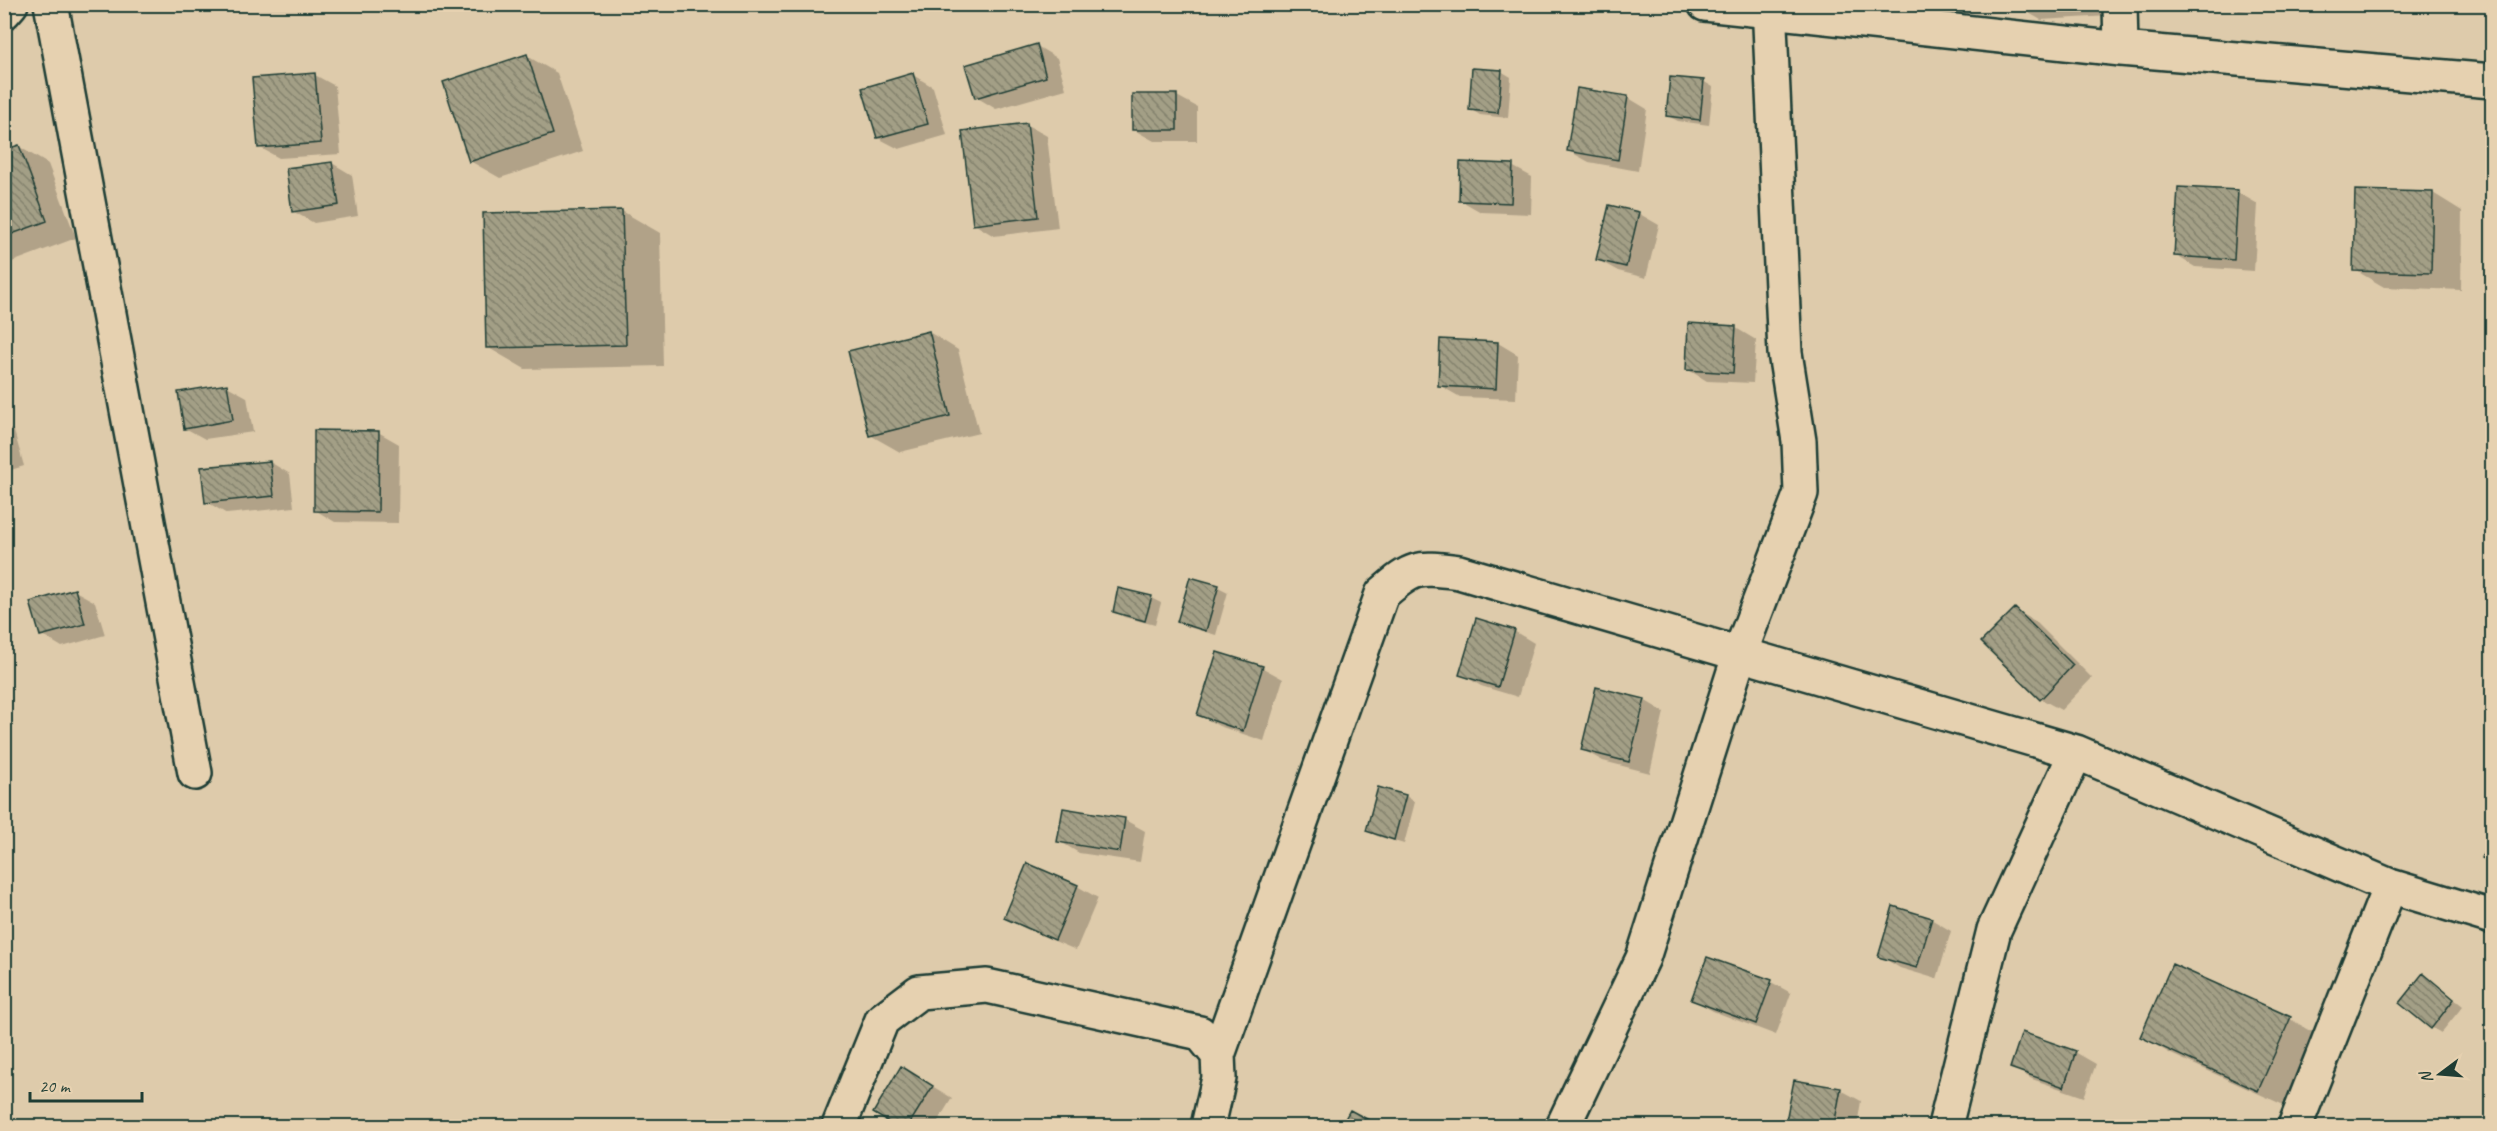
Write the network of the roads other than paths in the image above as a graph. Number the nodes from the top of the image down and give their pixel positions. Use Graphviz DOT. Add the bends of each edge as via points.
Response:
graph roads {
  1 [pos="11,4"];
  2 [pos="51,4"];
  3 [pos="1705,4"];
  4 [pos="2120,4"];
  5 [pos="1769,9"];
  6 [pos="4,12"];
  7 [pos="2121,49"];
  8 [pos="2493,81"];
  9 [pos="1740,653"];
  10 [pos="2076,752"];
  11 [pos="195,773"];
  12 [pos="2390,886"];
  13 [pos="2493,916"];
  14 [pos="1218,1054"];
  15 [pos="839,1126"];
  16 [pos="1208,1126"];
  17 [pos="1563,1126"];
  18 [pos="1945,1126"];
  19 [pos="2295,1126"];
  1 -- 6 [label="street"];
  2 -- 11 [label="street"];
  3 -- 5 [label="street"];
  4 -- 7 [label="street"];
  5 -- 7 [label="street"];
  5 -- 9 [label="street" via="1785,353 1800,441 1801,493"];
  7 -- 8 [label="street"];
  9 -- 10 [label="street"];
  9 -- 14 [label="street" via="1459,572 1423,567 1404,574 1382,594"];
  9 -- 17 [label="street" via="1644,958"];
  10 -- 12 [label="street"];
  10 -- 18 [label="street" via="1994,930"];
  12 -- 13 [label="street"];
  12 -- 19 [label="street"];
  14 -- 15 [label="street" via="1200,1033 987,986 919,992 882,1020"];
  14 -- 16 [label="street" via="1219,1078"];
}
